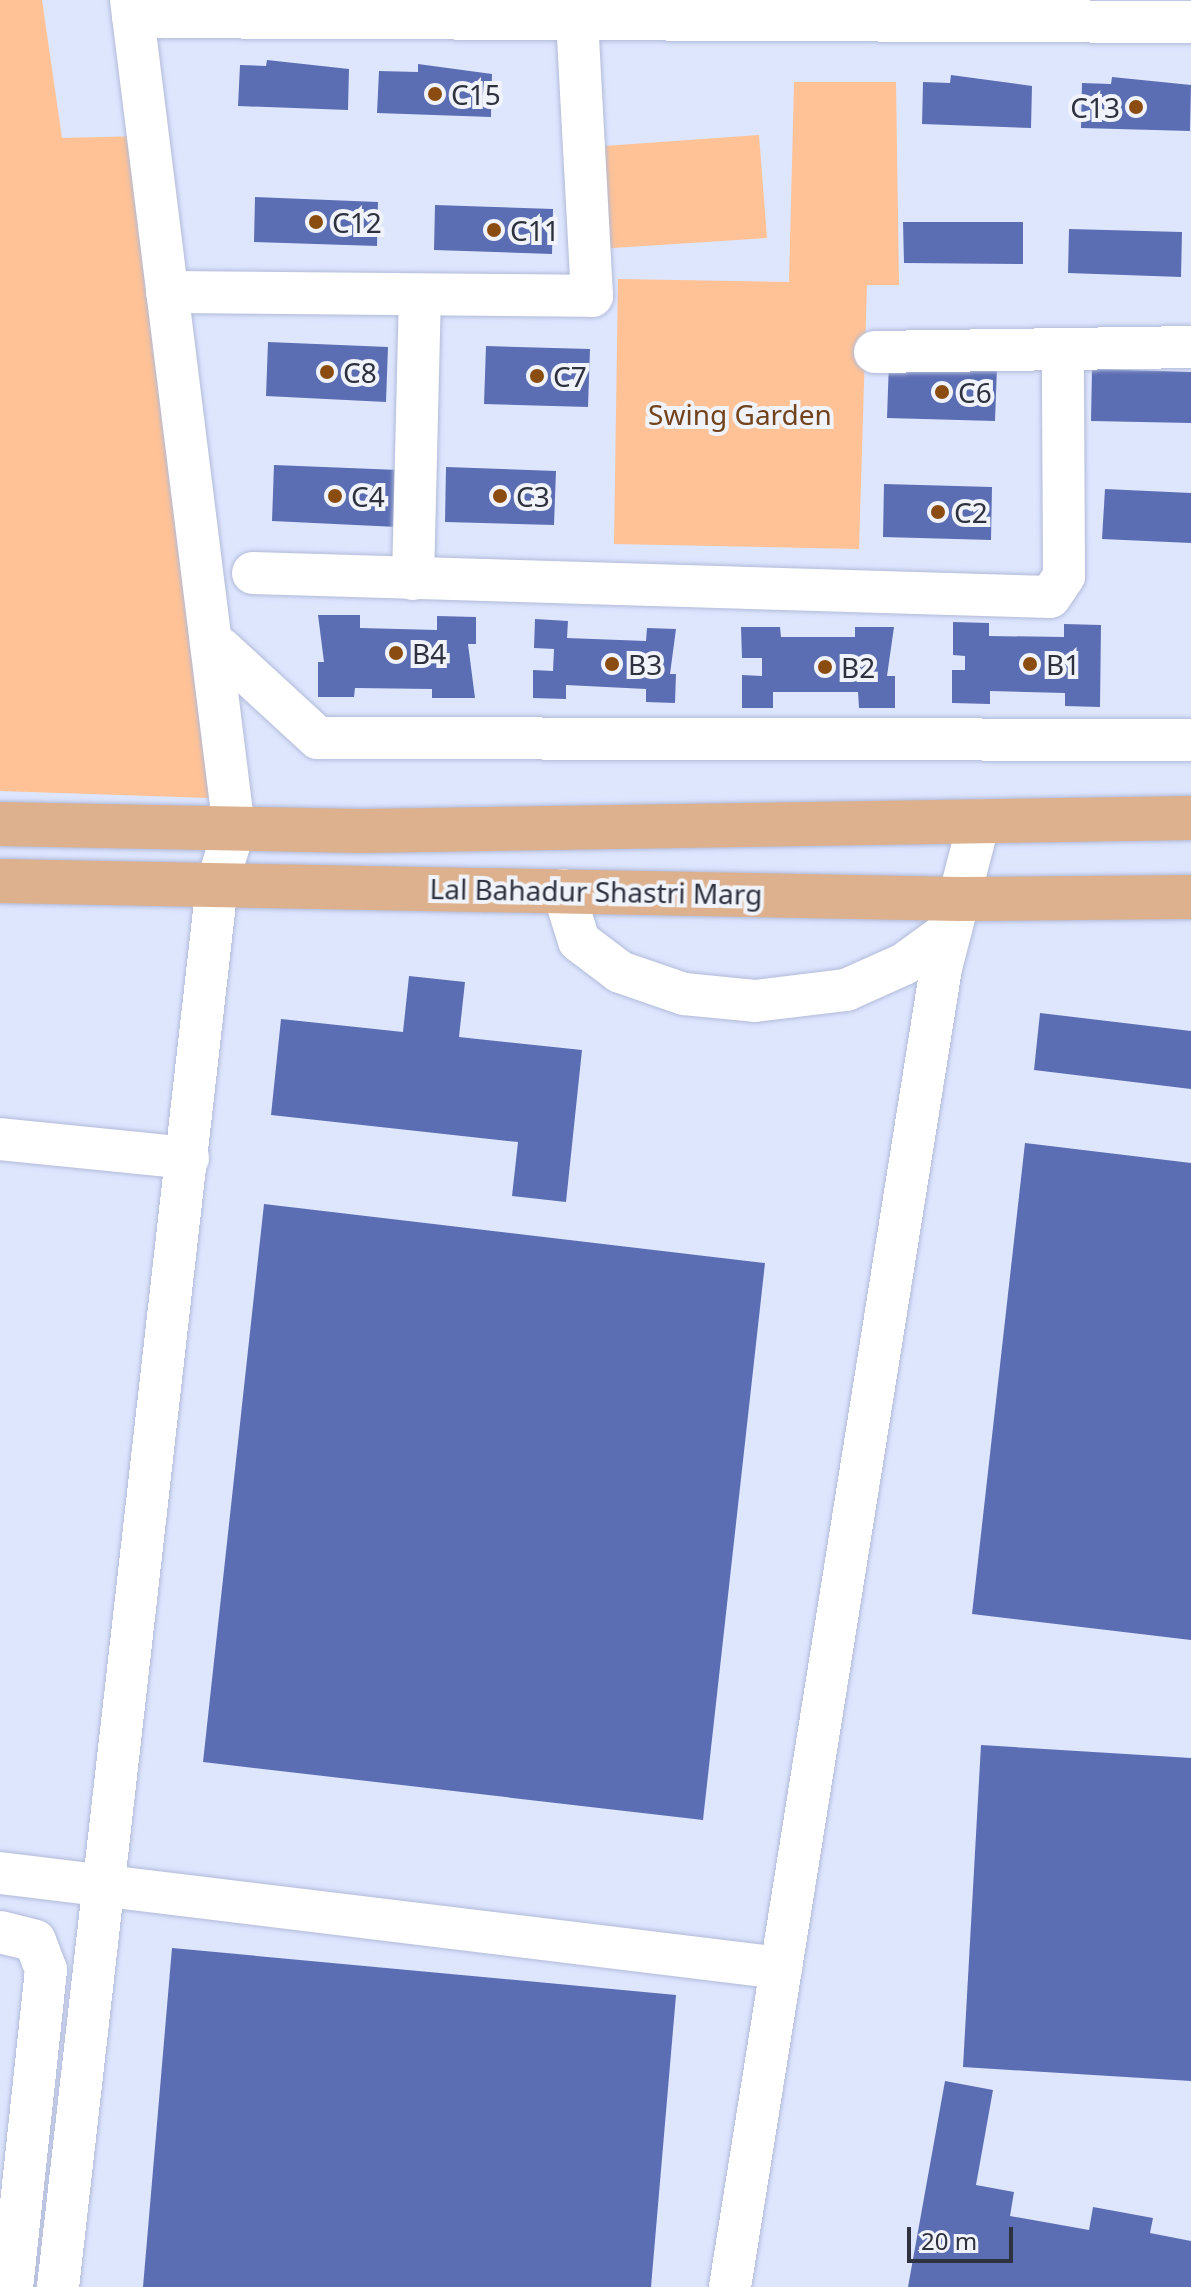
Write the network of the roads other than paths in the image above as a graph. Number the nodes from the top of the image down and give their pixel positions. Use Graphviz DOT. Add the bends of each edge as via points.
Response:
graph roads {
  1 [pos="132,8"];
  2 [pos="781,9"];
  3 [pos="554,13"];
  4 [pos="1191,22"];
  5 [pos="167,292"];
  6 [pos="420,297"];
  7 [pos="1191,347"];
  8 [pos="1063,350"];
  9 [pos="875,352"];
  10 [pos="253,573"];
  11 [pos="413,579"];
  12 [pos="220,648"];
  13 [pos="1191,740"];
  14 [pos="1191,818"];
  15 [pos="979,821"];
  16 [pos="0,824"];
  17 [pos="234,829"];
  18 [pos="0,881"];
  19 [pos="217,884"];
  20 [pos="563,890"];
  21 [pos="1191,897"];
  22 [pos="956,915"];
  23 [pos="0,1139"];
  24 [pos="188,1158"];
  25 [pos="0,1873"];
  26 [pos="109,1888"];
  27 [pos="0,1932"];
  28 [pos="781,1968"];
  29 [pos="12,2287"];
  30 [pos="58,2287"];
  31 [pos="730,2287"];
  1 -- 3 [label="street"];
  1 -- 5 [label="street"];
  2 -- 3 [label="street"];
  2 -- 4 [label="street"];
  3 -- 6 [label="street" via="592,296"];
  5 -- 6 [label="street"];
  5 -- 17 [label="street"];
  6 -- 11 [label="street"];
  7 -- 8 [label="street"];
  8 -- 9 [label="street"];
  8 -- 11 [label="street" via="1064,576 1050,597"];
  10 -- 11 [label="street"];
  12 -- 13 [label="street" via="318,738"];
  14 -- 15 [label="main road, Lal Bahadur Shastri Marg"];
  15 -- 17 [label="main road, Lal Bahadur Shastri Marg"];
  15 -- 22 [label="street"];
  16 -- 17 [label="main road, Lal Bahadur Shastri Marg"];
  17 -- 19 [label="street"];
  18 -- 19 [label="main road, Lal Bahadur Shastri Marg"];
  19 -- 20 [label="main road, Lal Bahadur Shastri Marg"];
  19 -- 24 [label="street"];
  20 -- 22 [label="main road, Lal Bahadur Shastri Marg"];
  20 -- 22 [label="street" via="579,941 620,972 684,994 785,1000 846,990 904,964"];
  21 -- 22 [label="main road, Lal Bahadur Shastri Marg"];
  22 -- 28 [label="street"];
  23 -- 24 [label="street"];
  24 -- 26 [label="street"];
  25 -- 26 [label="street"];
  26 -- 28 [label="street"];
  26 -- 30 [label="street"];
  27 -- 29 [label="street" via="35,1941 46,1970"];
  28 -- 31 [label="street"];
}
